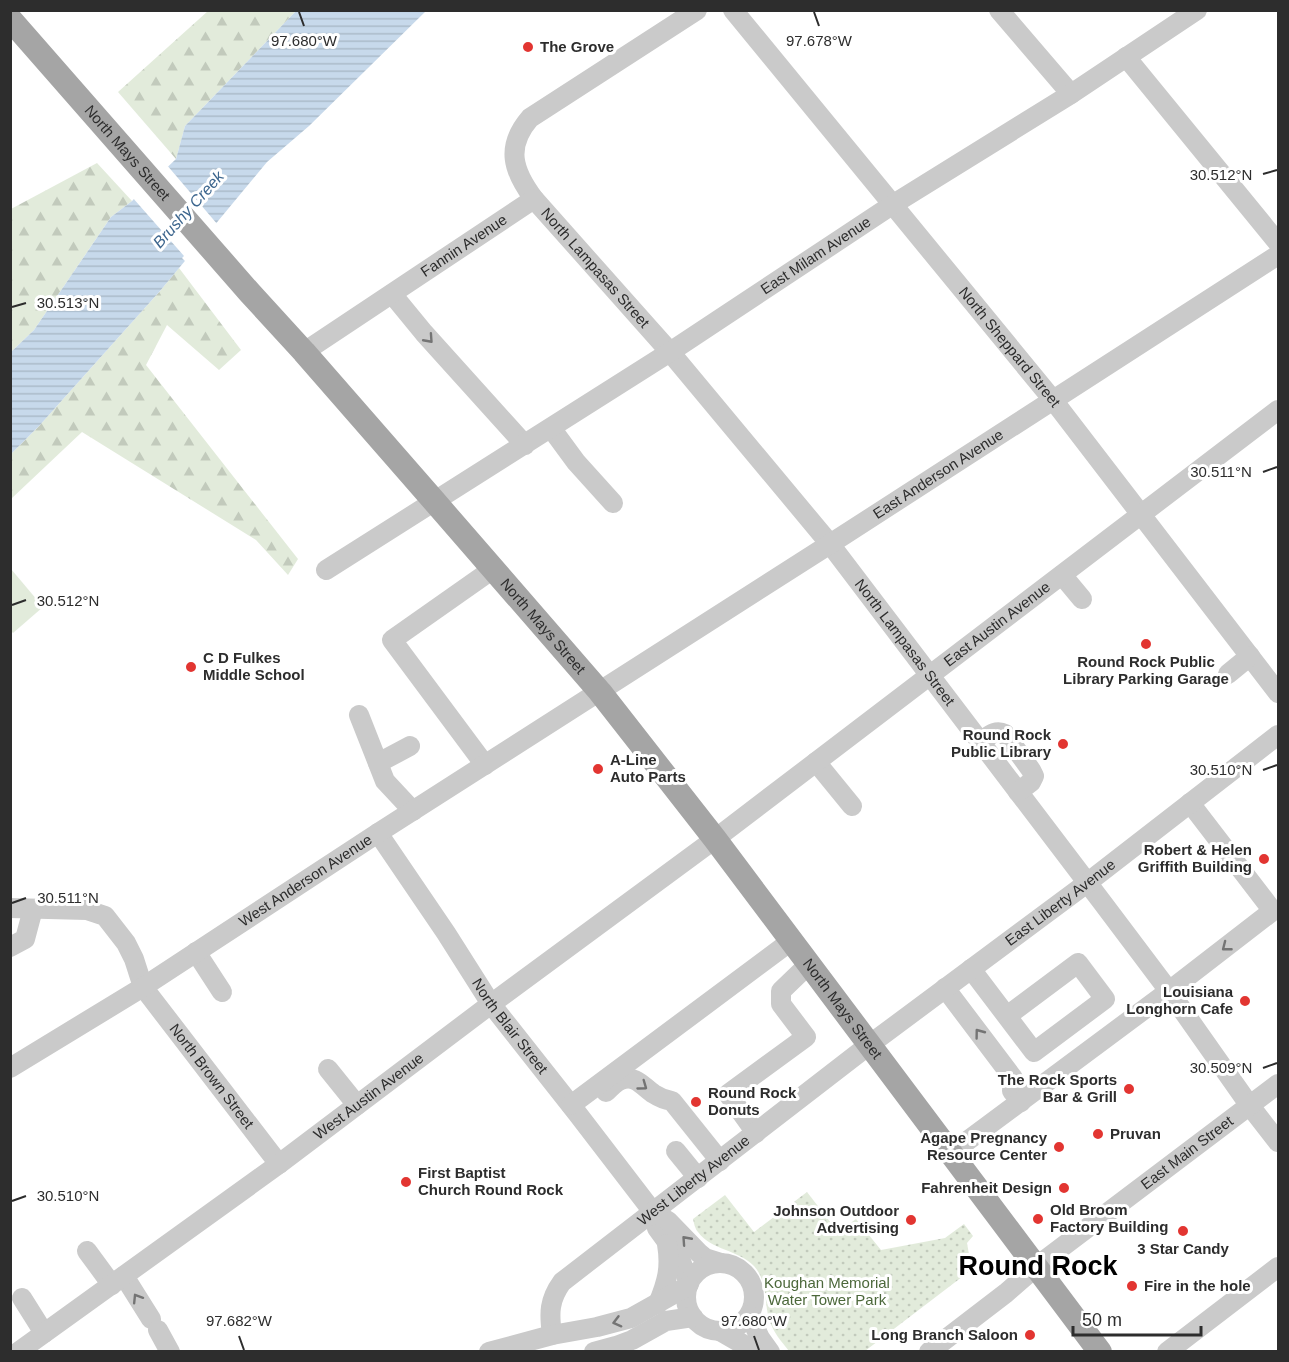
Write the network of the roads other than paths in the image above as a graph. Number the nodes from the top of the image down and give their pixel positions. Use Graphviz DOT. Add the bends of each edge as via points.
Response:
graph roads {
  1 [pos="697,10"];
  2 [pos="733,10"];
  3 [pos="999,10"];
  4 [pos="1197,10"];
  5 [pos="10,19"];
  6 [pos="1126,57"];
  7 [pos="1071,94"];
  8 [pos="534,199"];
  9 [pos="892,205"];
  10 [pos="1278,243"];
  11 [pos="1278,255"];
  12 [pos="392,294"];
  13 [pos="304,352"];
  14 [pos="670,352"];
  15 [pos="1053,400"];
  16 [pos="1278,410"];
  17 [pos="550,428"];
  18 [pos="525,445"];
  19 [pos="435,502"];
  20 [pos="613,503"];
  21 [pos="1142,515"];
  22 [pos="830,544"];
  23 [pos="493,569"];
  24 [pos="326,570"];
  25 [pos="1062,575"];
  26 [pos="1082,600"];
  27 [pos="1250,656"];
  28 [pos="1228,674"];
  29 [pos="930,675"];
  30 [pos="600,692"];
  31 [pos="1278,693"];
  32 [pos="359,715"];
  33 [pos="1278,735"];
  34 [pos="410,746"];
  35 [pos="816,762"];
  36 [pos="378,763"];
  37 [pos="485,765"];
  38 [pos="1190,803"];
  39 [pos="852,806"];
  40 [pos="413,811"];
  41 [pos="378,833"];
  42 [pos="715,839"];
  43 [pos="1087,883"];
  44 [pos="10,908"];
  45 [pos="33,909"];
  46 [pos="790,940"];
  47 [pos="10,947"];
  48 [pos="196,952"];
  49 [pos="808,965"];
  50 [pos="971,969"];
  51 [pos="143,987"];
  52 [pos="945,988"];
  53 [pos="1169,991"];
  54 [pos="222,992"];
  55 [pos="491,1004"];
  56 [pos="1007,1016"];
  57 [pos="869,1045"];
  58 [pos="10,1068"];
  59 [pos="328,1069"];
  60 [pos="1278,1084"];
  61 [pos="1021,1102"];
  62 [pos="357,1105"];
  63 [pos="1250,1106"];
  64 [pos="574,1109"];
  65 [pos="756,1133"];
  66 [pos="1278,1142"];
  67 [pos="676,1151"];
  68 [pos="951,1153"];
  69 [pos="720,1161"];
  70 [pos="279,1164"];
  71 [pos="698,1178"];
  72 [pos="653,1212"];
  73 [pos="666,1241"];
  74 [pos="87,1251"];
  75 [pos="721,1263"];
  76 [pos="1037,1266"];
  77 [pos="1278,1267"];
  78 [pos="118,1280"];
  79 [pos="689,1285"];
  80 [pos="22,1298"];
  81 [pos="658,1304"];
  82 [pos="750,1315"];
  83 [pos="693,1317"];
  84 [pos="720,1331"];
  85 [pos="45,1333"];
  86 [pos="552,1335"];
  87 [pos="18,1352"];
  88 [pos="170,1352"];
  89 [pos="489,1352"];
  90 [pos="594,1352"];
  91 [pos="750,1352"];
  92 [pos="770,1352"];
  93 [pos="929,1352"];
  94 [pos="1100,1352"];
  95 [pos="1167,1352"];
  1 -- 8 [label="street" via="530,118 518,134 514,151 522,183"];
  2 -- 9 [label="street, North Sheppard Street"];
  3 -- 7 [label="street"];
  4 -- 6 [label="street, East Milam Avenue"];
  5 -- 13 [label="main road, North Mays Street"];
  6 -- 7 [label="street, East Milam Avenue"];
  6 -- 10 [label="street"];
  7 -- 9 [label="street, East Milam Avenue"];
  8 -- 12 [label="street, Fannin Avenue"];
  8 -- 14 [label="street, North Lampasas Street"];
  9 -- 14 [label="street, East Milam Avenue"];
  9 -- 15 [label="street, North Sheppard Street"];
  11 -- 15 [label="street, East Anderson Avenue"];
  12 -- 13 [label="street, Fannin Avenue"];
  12 -- 18 [label="street, one-way"];
  13 -- 19 [label="main road, North Mays Street"];
  14 -- 17 [label="street, East Milam Avenue"];
  14 -- 22 [label="street, North Lampasas Street"];
  15 -- 21 [label="street, North Sheppard Street"];
  15 -- 22 [label="street, East Anderson Avenue"];
  16 -- 21 [label="street, East Austin Avenue"];
  17 -- 18 [label="street, East Milam Avenue"];
  17 -- 20 [label="street"];
  18 -- 19 [label="street, East Milam Avenue"];
  19 -- 23 [label="main road, North Mays Street"];
  19 -- 24 [label="street, East Milam Avenue"];
  21 -- 25 [label="street, East Austin Avenue"];
  21 -- 27 [label="street, North Sheppard Street"];
  22 -- 29 [label="street, North Lampasas Street"];
  22 -- 30 [label="street, East Anderson Avenue"];
  23 -- 30 [label="main road, North Mays Street"];
  23 -- 37 [label="street" via="392,640"];
  25 -- 26 [label="street"];
  25 -- 29 [label="street, East Austin Avenue"];
  27 -- 28 [label="street"];
  27 -- 31 [label="street, North Sheppard Street"];
  29 -- 35 [label="street, East Austin Avenue"];
  29 -- 43 [label="street, North Lampasas Street"];
  30 -- 37 [label="street, West Anderson Avenue"];
  30 -- 42 [label="main road, North Mays Street"];
  32 -- 36 [label="street"];
  33 -- 38 [label="street, East Liberty Avenue"];
  34 -- 36 [label="street"];
  35 -- 39 [label="street"];
  35 -- 42 [label="street, East Austin Avenue"];
  36 -- 40 [label="street" via="385,781"];
  37 -- 40 [label="street, West Anderson Avenue"];
  38 -- 43 [label="street, East Liberty Avenue"];
  38 -- 53 [label="street, one-way" via="1270,913"];
  40 -- 41 [label="street, West Anderson Avenue"];
  41 -- 48 [label="street, West Anderson Avenue"];
  41 -- 55 [label="street, North Blair Street"];
  42 -- 46 [label="main road, North Mays Street"];
  42 -- 55 [label="street, West Austin Avenue"];
  43 -- 50 [label="street, East Liberty Avenue"];
  43 -- 53 [label="street, North Lampasas Street"];
  44 -- 45 [label="street, North Brown Street"];
  45 -- 47 [label="street" via="25,939"];
  45 -- 51 [label="street, North Brown Street" via="87,910 105,916 126,943"];
  46 -- 49 [label="main road, North Mays Street"];
  46 -- 64 [label="street"];
  48 -- 51 [label="street, West Anderson Avenue"];
  48 -- 54 [label="street"];
  49 -- 57 [label="main road, North Mays Street"];
  49 -- 65 [label="street" via="781,991 781,1004 806,1037 728,1094"];
  50 -- 52 [label="street, East Liberty Avenue"];
  50 -- 56 [label="street"];
  51 -- 58 [label="street, West Anderson Avenue"];
  51 -- 70 [label="street, North Brown Street"];
  52 -- 57 [label="street, East Liberty Avenue"];
  61 -- 52 [label="street, one-way" via="1012,1091 1013,1078"];
  53 -- 61 [label="street"];
  53 -- 63 [label="street, North Lampasas Street"];
  55 -- 62 [label="street, West Austin Avenue"];
  55 -- 64 [label="street, North Blair Street"];
  56 -- 56 [label="street" via="1034,1052 1105,999 1078,963"];
  57 -- 65 [label="street, West Liberty Avenue"];
  57 -- 68 [label="main road, North Mays Street"];
  59 -- 62 [label="street"];
  60 -- 63 [label="street, East Main Street"];
  61 -- 68 [label="street"];
  62 -- 70 [label="street, West Austin Avenue"];
  63 -- 66 [label="street, North Lampasas Street"];
  63 -- 76 [label="street, East Main Street"];
  64 -- 69 [label="street, one-way" via="621,1080 641,1082 652,1093 672,1101"];
  64 -- 72 [label="street, North Blair Street"];
  65 -- 69 [label="street, West Liberty Avenue"];
  67 -- 71 [label="street"];
  68 -- 76 [label="main road, North Mays Street"];
  69 -- 71 [label="street, West Liberty Avenue"];
  70 -- 78 [label="street, West Austin Avenue"];
  71 -- 72 [label="street, West Liberty Avenue"];
  72 -- 73 [label="street, North Blair Street"];
  75 -- 72 [label="street, North Blair Street, one-way" via="705,1258 668,1221"];
  72 -- 86 [label="street, West Liberty Avenue" via="562,1282 550,1304"];
  73 -- 79 [label="street, North Blair Street" via="681,1261"];
  73 -- 81 [label="street" via="669,1266"];
  74 -- 78 [label="street"];
  75 -- 79 [label="street" via="699,1270"];
  75 -- 82 [label="street" via="743,1271 750,1281 754,1304"];
  76 -- 93 [label="street, East Main Street"];
  76 -- 94 [label="main road, North Mays Street"];
  77 -- 95 [label="street"];
  78 -- 85 [label="street, West Austin Avenue"];
  88 -- 78 [label="street, one-way" via="154,1324"];
  79 -- 81 [label="street"];
  79 -- 83 [label="street" via="687,1304"];
  80 -- 85 [label="street"];
  81 -- 86 [label="street, one-way" via="632,1318"];
  82 -- 84 [label="street" via="742,1324"];
  82 -- 92 [label="street"];
  83 -- 84 [label="street" via="709,1329"];
  83 -- 90 [label="street" via="666,1322 632,1340"];
  84 -- 91 [label="street"];
  85 -- 87 [label="street, West Austin Avenue"];
  86 -- 89 [label="street"];
}
